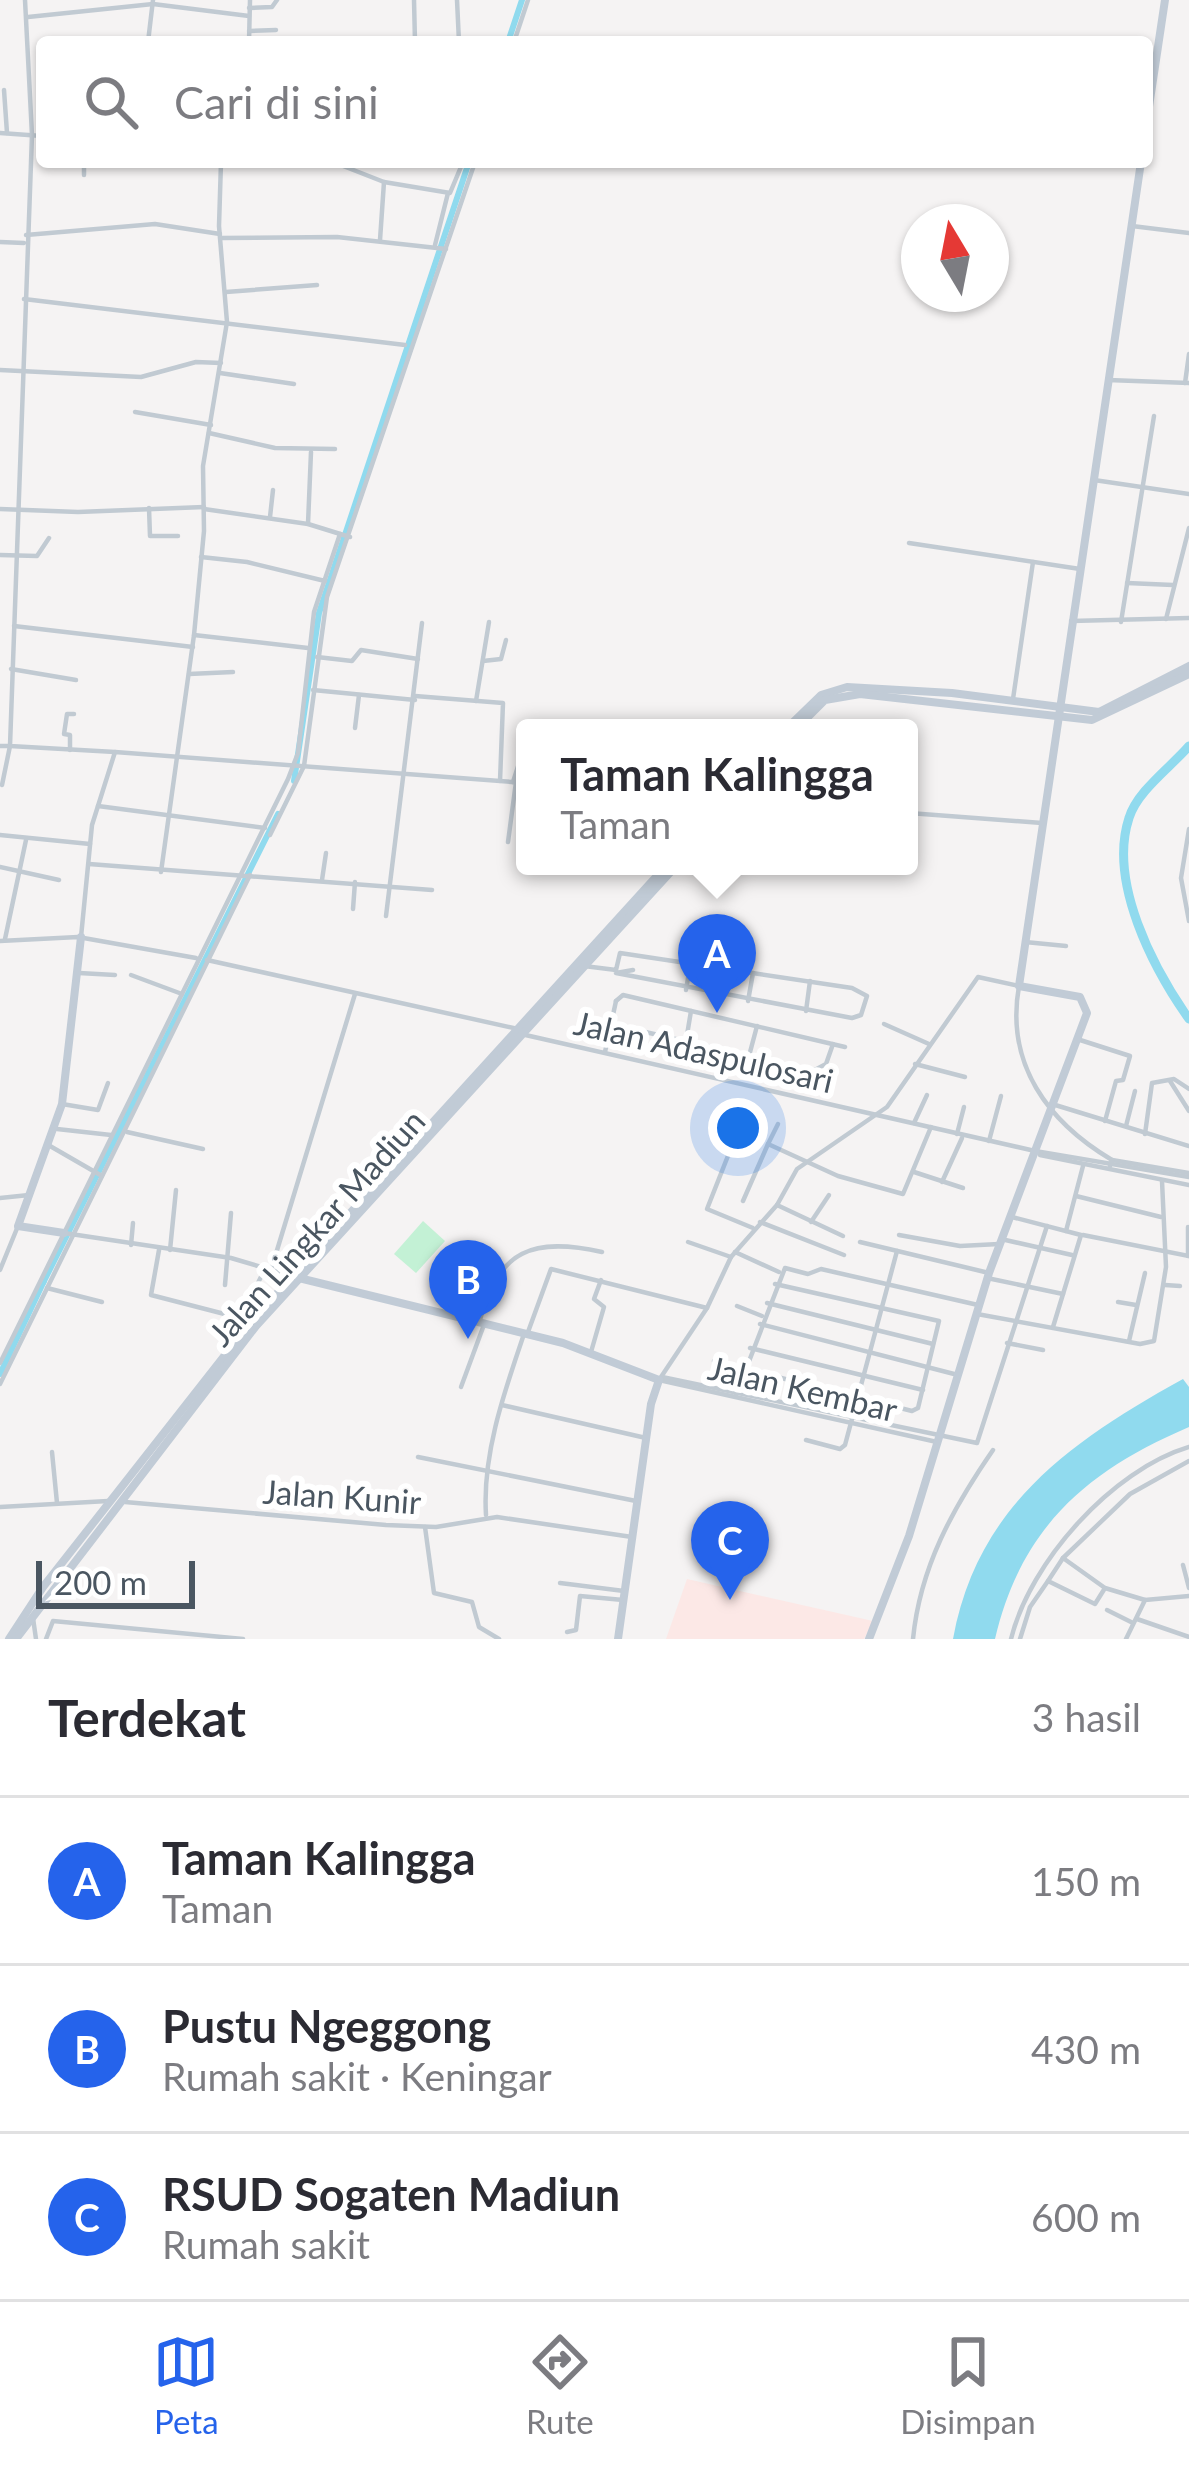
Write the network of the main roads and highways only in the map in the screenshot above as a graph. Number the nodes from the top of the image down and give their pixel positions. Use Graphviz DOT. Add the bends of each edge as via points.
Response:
graph roads {
  1 [pos="1165,0"];
  2 [pos="1153,80"];
  3 [pos="1140,168"];
  4 [pos="1189,670"];
  5 [pos="1057,712"];
  6 [pos="796,719"];
  7 [pos="806,719"];
  8 [pos="665,875"];
  9 [pos="665,875"];
  10 [pos="81,937"];
  11 [pos="520,1032"];
  12 [pos="69,1235"];
  13 [pos="296,1277"];
  14 [pos="115,1501"];
  15 [pos="12,1639"];
  16 [pos="618,1639"];
  17 [pos="869,1639"];
  1 -- 2 [label="main road"];
  3 -- 5 [label="main road"];
  4 -- 5 [label="main road" via="1099,712"];
  5 -- 6 [label="main road" via="847,687 820,694"];
  5 -- 7 [label="main road" via="847,694 825,700"];
  5 -- 17 [label="main road" via="1019,986 1083,998 1087,1013 988,1276"];
  8 -- 11 [label="main road, Jalan Lingkar Madiun"];
  9 -- 11 [label="main road, Jalan Lingkar Madiun"];
  10 -- 12 [label="main road" via="57,1129 18,1226"];
  11 -- 13 [label="main road, Jalan Lingkar Madiun"];
  13 -- 14 [label="main road, Jalan Lingkar Madiun"];
  13 -- 16 [label="main road" via="483,1321 660,1378"];
  14 -- 15 [label="main road, Jalan Lingkar Madiun"];
  14 -- 15 [label="main road, Jalan Lingkar Madiun"];
}
